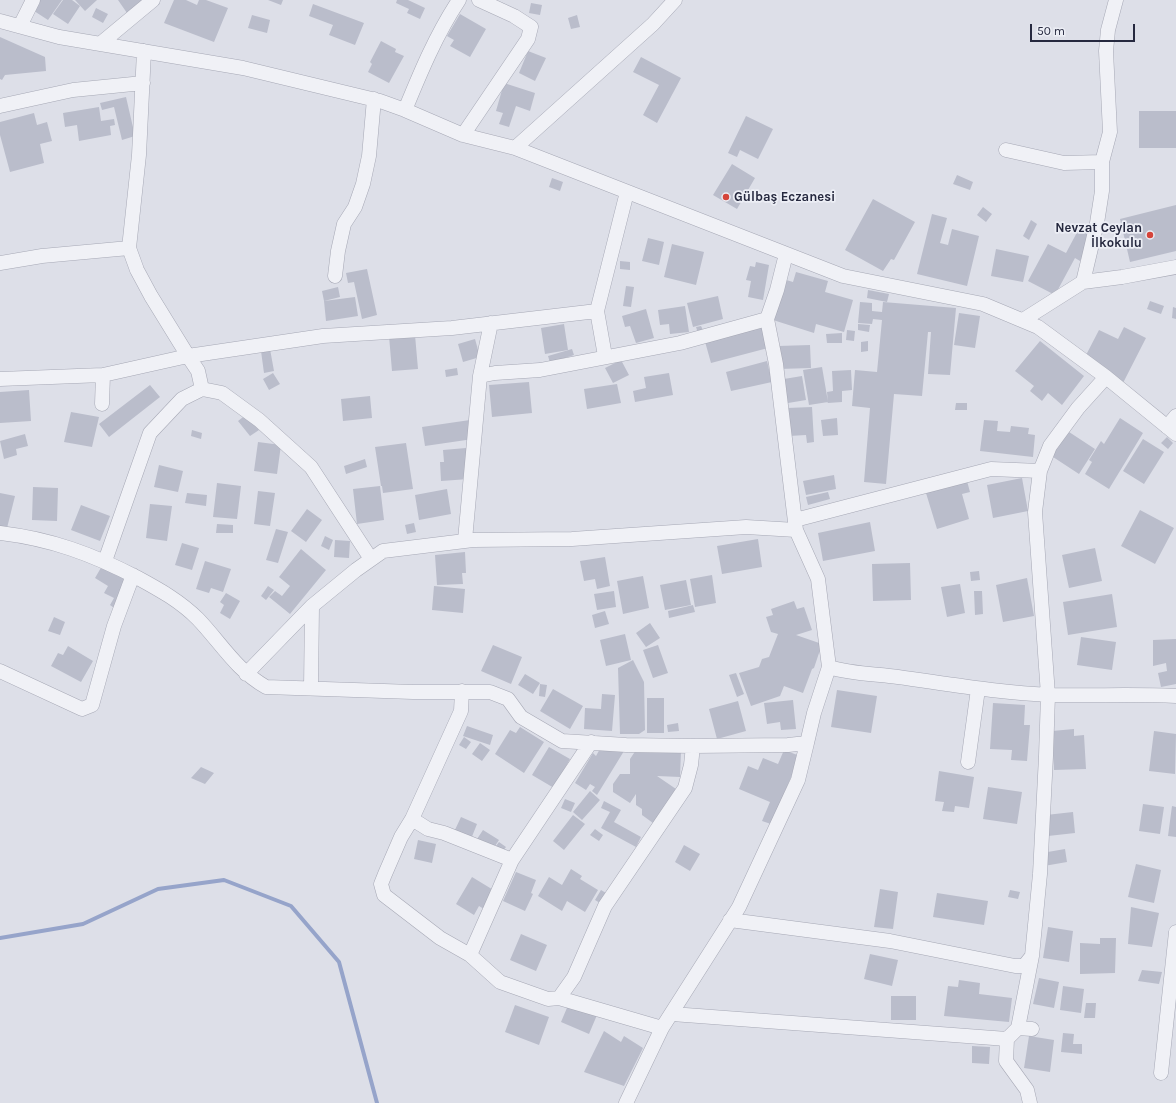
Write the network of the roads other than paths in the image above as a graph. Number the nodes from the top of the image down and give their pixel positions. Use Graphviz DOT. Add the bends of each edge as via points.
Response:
graph roads {
  1 [pos="33,0"];
  2 [pos="153,0"];
  3 [pos="458,0"];
  4 [pos="479,0"];
  5 [pos="675,0"];
  6 [pos="1116,0"];
  7 [pos="0,21"];
  8 [pos="20,26"];
  9 [pos="100,44"];
  10 [pos="144,51"];
  11 [pos="143,83"];
  12 [pos="374,99"];
  13 [pos="0,106"];
  14 [pos="405,110"];
  15 [pos="463,136"];
  16 [pos="515,148"];
  17 [pos="1006,150"];
  18 [pos="1102,162"];
  19 [pos="627,192"];
  20 [pos="129,248"];
  21 [pos="786,254"];
  22 [pos="0,262"];
  23 [pos="1176,267"];
  24 [pos="335,276"];
  25 [pos="1083,282"];
  26 [pos="597,311"];
  27 [pos="767,319"];
  28 [pos="1023,320"];
  29 [pos="491,323"];
  30 [pos="188,356"];
  31 [pos="605,356"];
  32 [pos="103,375"];
  33 [pos="480,376"];
  34 [pos="1106,377"];
  35 [pos="0,379"];
  36 [pos="202,389"];
  37 [pos="102,404"];
  38 [pos="1173,425"];
  39 [pos="1040,472"];
  40 [pos="796,525"];
  41 [pos="0,533"];
  42 [pos="466,540"];
  43 [pos="371,559"];
  44 [pos="105,561"];
  45 [pos="133,576"];
  46 [pos="312,606"];
  47 [pos="829,667"];
  48 [pos="0,671"];
  49 [pos="246,674"];
  50 [pos="311,688"];
  51 [pos="978,689"];
  52 [pos="462,691"];
  53 [pos="1048,695"];
  54 [pos="1176,696"];
  55 [pos="591,742"];
  56 [pos="807,743"];
  57 [pos="693,746"];
  58 [pos="968,762"];
  59 [pos="412,818"];
  60 [pos="512,860"];
  61 [pos="730,920"];
  62 [pos="1176,932"];
  63 [pos="470,955"];
  64 [pos="1032,956"];
  65 [pos="559,998"];
  66 [pos="672,1014"];
  67 [pos="662,1028"];
  68 [pos="1007,1040"];
  69 [pos="1161,1073"];
  70 [pos="626,1103"];
  71 [pos="1030,1103"];
  1 -- 8 [label="street"];
  2 -- 9 [label="street"];
  3 -- 14 [label="street" via="430,49"];
  4 -- 15 [label="street" via="514,16 531,28 528,40"];
  5 -- 16 [label="street" via="653,24"];
  6 -- 18 [label="street" via="1108,30 1106,51 1110,132"];
  7 -- 8 [label="street"];
  8 -- 9 [label="street"];
  9 -- 10 [label="street"];
  10 -- 11 [label="street"];
  10 -- 12 [label="street" via="243,68"];
  11 -- 13 [label="street" via="73,90"];
  11 -- 20 [label="street" via="139,155"];
  12 -- 14 [label="street"];
  12 -- 24 [label="street" via="369,156 363,184 355,207 344,224"];
  14 -- 15 [label="street"];
  15 -- 16 [label="street"];
  16 -- 19 [label="street"];
  17 -- 18 [label="street" via="1064,163"];
  18 -- 25 [label="street" via="1102,191 1097,223"];
  19 -- 21 [label="street"];
  19 -- 26 [label="street"];
  20 -- 22 [label="street"];
  20 -- 30 [label="street" via="151,296"];
  21 -- 27 [label="street"];
  21 -- 28 [label="street" via="843,276 983,304"];
  23 -- 25 [label="street"];
  25 -- 28 [label="street"];
  26 -- 29 [label="street"];
  26 -- 31 [label="street"];
  27 -- 31 [label="street" via="680,342"];
  27 -- 40 [label="street" via="776,364"];
  28 -- 34 [label="street" via="1038,326"];
  29 -- 30 [label="street" via="323,336"];
  29 -- 33 [label="street"];
  30 -- 32 [label="street"];
  30 -- 36 [label="street" via="198,371"];
  31 -- 33 [label="street" via="540,370"];
  32 -- 35 [label="street"];
  32 -- 37 [label="street"];
  33 -- 42 [label="street"];
  34 -- 38 [label="street"];
  34 -- 39 [label="street" via="1078,408 1050,446"];
  36 -- 43 [label="street" via="222,393 259,420 311,467"];
  36 -- 44 [label="street" via="182,400 150,433"];
  39 -- 40 [label="street" via="991,469"];
  39 -- 53 [label="street" via="1035,512"];
  40 -- 42 [label="street" via="572,539"];
  40 -- 47 [label="street" via="818,579"];
  41 -- 44 [label="street" via="38,538"];
  42 -- 43 [label="street" via="383,551"];
  43 -- 46 [label="street"];
  44 -- 45 [label="street"];
  45 -- 48 [label="street" via="114,626 92,705 82,709"];
  45 -- 49 [label="street" via="167,593 183,605"];
  46 -- 49 [label="street"];
  46 -- 50 [label="street"];
  47 -- 51 [label="street" via="844,672"];
  47 -- 56 [label="street"];
  49 -- 50 [label="street" via="266,687"];
  50 -- 52 [label="street"];
  51 -- 53 [label="street"];
  51 -- 58 [label="street"];
  52 -- 55 [label="street" via="490,692 508,699 521,717 562,741"];
  52 -- 59 [label="street" via="461,711"];
  53 -- 54 [label="street"];
  53 -- 64 [label="street" via="1040,874"];
  55 -- 57 [label="street"];
  55 -- 60 [label="street"];
  56 -- 57 [label="street"];
  56 -- 61 [label="street" via="798,780 739,907"];
  57 -- 65 [label="street" via="692,765 685,788 605,906 574,977"];
  59 -- 60 [label="street" via="428,829"];
  59 -- 63 [label="street" via="383,879 384,895 440,938"];
  60 -- 63 [label="street"];
  61 -- 64 [label="street" via="890,941 1015,966 1024,966"];
  61 -- 66 [label="street"];
  62 -- 69 [label="street"];
  63 -- 65 [label="street" via="500,982 548,999"];
  64 -- 68 [label="street" via="1025,1029"];
  65 -- 67 [label="street"];
  66 -- 67 [label="street"];
  66 -- 68 [label="street"];
  67 -- 70 [label="street"];
  68 -- 71 [label="street" via="1006,1061 1027,1090"];
}
